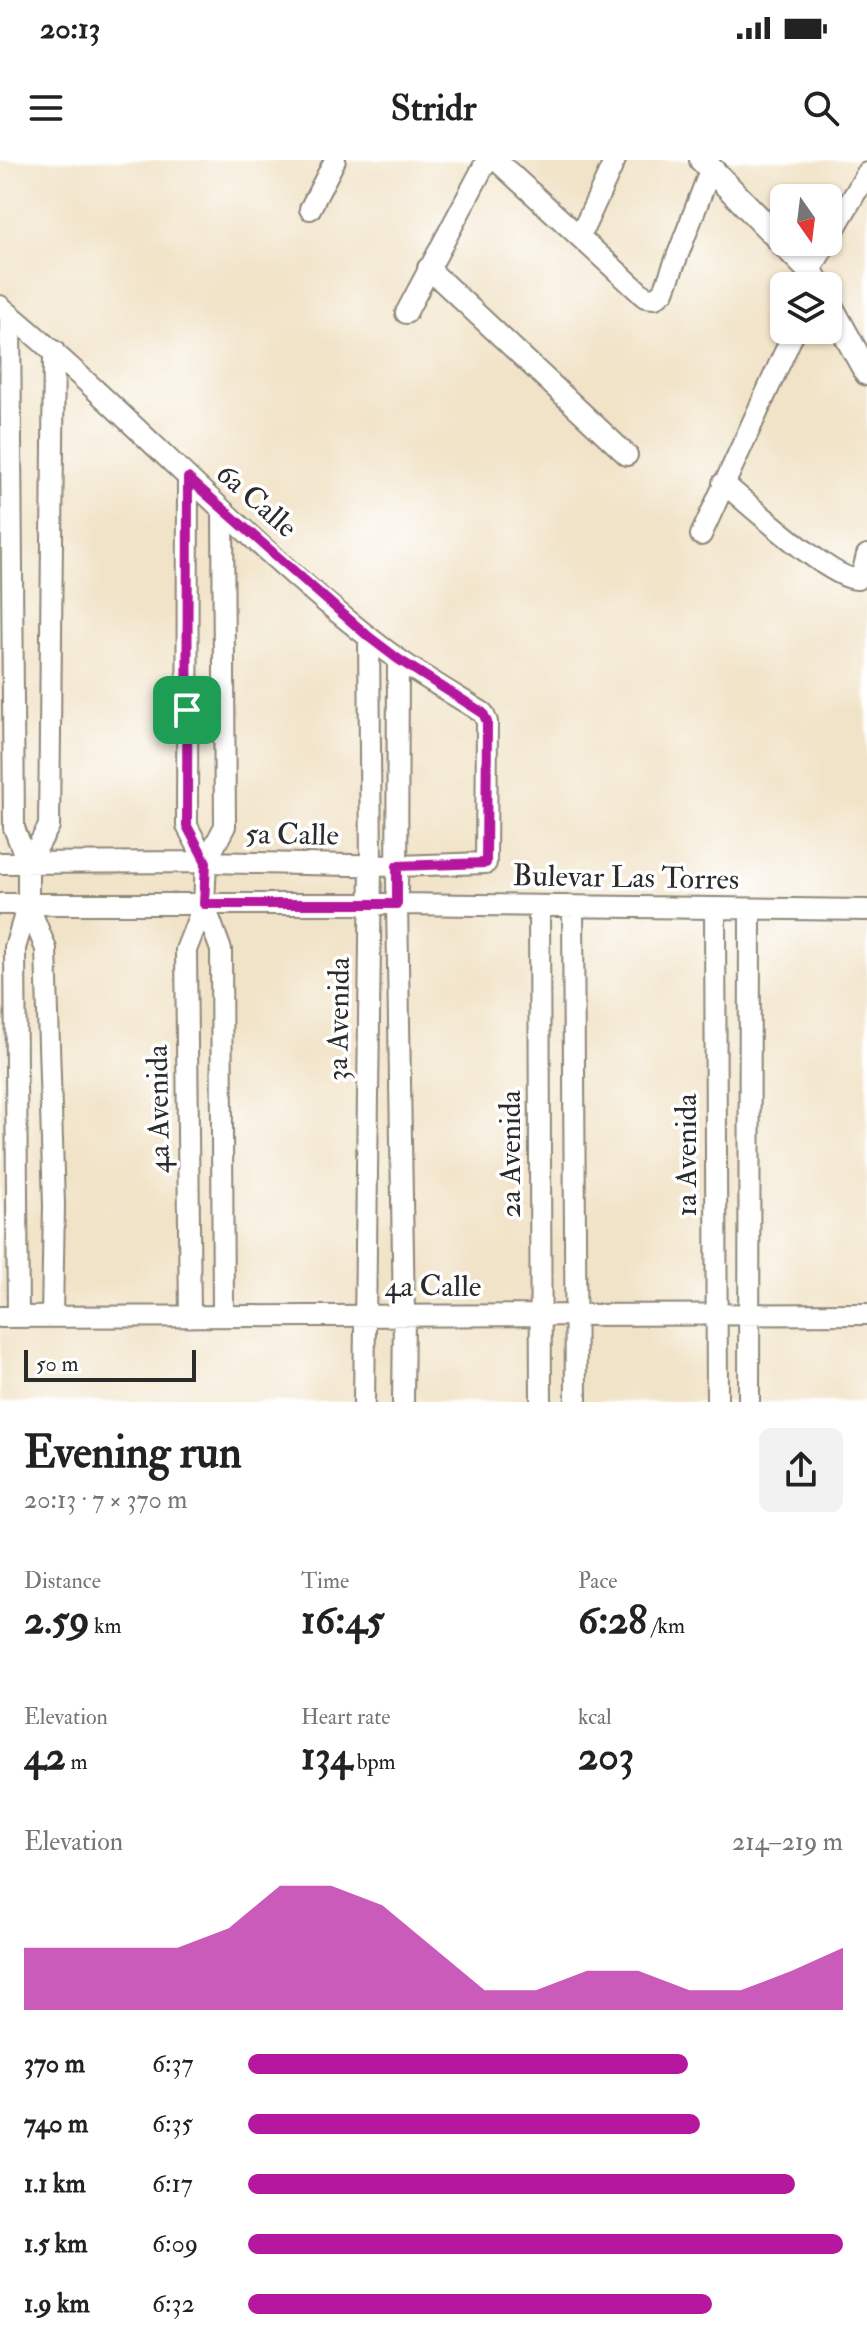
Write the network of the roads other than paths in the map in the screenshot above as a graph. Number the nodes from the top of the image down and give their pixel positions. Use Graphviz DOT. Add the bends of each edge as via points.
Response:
graph roads {
  1 [pos="335,160"];
  2 [pos="487,160"];
  3 [pos="496,160"];
  4 [pos="615,160"];
  5 [pos="707,164"];
  6 [pos="867,173"];
  7 [pos="310,209"];
  8 [pos="842,217"];
  9 [pos="580,236"];
  10 [pos="428,268"];
  11 [pos="805,272"];
  12 [pos="5,310"];
  13 [pos="406,313"];
  14 [pos="842,329"];
  15 [pos="788,344"];
  16 [pos="54,351"];
  17 [pos="867,373"];
  18 [pos="627,455"];
  19 [pos="188,478"];
  20 [pos="723,483"];
  21 [pos="223,511"];
  22 [pos="701,535"];
  23 [pos="867,555"];
  24 [pos="369,637"];
  25 [pos="398,659"];
  26 [pos="206,862"];
  27 [pos="0,863"];
  28 [pos="486,863"];
  29 [pos="28,864"];
  30 [pos="371,865"];
  31 [pos="397,866"];
  32 [pos="0,904"];
  33 [pos="28,904"];
  34 [pos="204,904"];
  35 [pos="369,904"];
  36 [pos="397,904"];
  37 [pos="539,906"];
  38 [pos="573,907"];
  39 [pos="715,908"];
  40 [pos="750,909"];
  41 [pos="867,910"];
  42 [pos="716,1314"];
  43 [pos="748,1314"];
  44 [pos="867,1314"];
  45 [pos="540,1315"];
  46 [pos="575,1315"];
  47 [pos="9,1316"];
  48 [pos="223,1316"];
  49 [pos="364,1316"];
  50 [pos="404,1316"];
  51 [pos="52,1317"];
  52 [pos="190,1317"];
  53 [pos="364,1402"];
  54 [pos="403,1402"];
  55 [pos="541,1402"];
  56 [pos="576,1402"];
  57 [pos="717,1402"];
  58 [pos="749,1402"];
  1 -- 7 [label="street"];
  2 -- 10 [label="street"];
  3 -- 9 [label="street"];
  4 -- 9 [label="street"];
  5 -- 9 [label="street" via="664,291 655,298 645,297"];
  5 -- 11 [label="street"];
  6 -- 8 [label="street"];
  10 -- 13 [label="street"];
  10 -- 18 [label="street"];
  12 -- 16 [label="street, 6a Calle"];
  12 -- 29 [label="street" via="14,828"];
  14 -- 17 [label="street"];
  15 -- 20 [label="street"];
  16 -- 19 [label="street, 6a Calle"];
  16 -- 29 [label="street" via="49,826"];
  19 -- 21 [label="street, 6a Calle"];
  19 -- 26 [label="street" via="187,826"];
  20 -- 22 [label="street"];
  20 -- 23 [label="street" via="847,579 857,579"];
  21 -- 24 [label="street, 6a Calle"];
  21 -- 26 [label="street, 4a Avenida" via="225,826"];
  24 -- 25 [label="street, 6a Calle"];
  24 -- 30 [label="street, 3a Avenida"];
  25 -- 28 [label="street, 6a Calle" via="483,713 487,722"];
  25 -- 31 [label="street, 3a Avenida"];
  26 -- 29 [label="street, 5a Calle"];
  26 -- 30 [label="street, 5a Calle"];
  26 -- 34 [label="street, 4a Avenida"];
  27 -- 29 [label="street, 5a Calle"];
  28 -- 31 [label="street, 5a Calle"];
  29 -- 33 [label="street"];
  30 -- 31 [label="street, 5a Calle"];
  30 -- 35 [label="street, 3a Avenida"];
  31 -- 36 [label="street, 3a Avenida"];
  32 -- 33 [label="street, Bulevar Las Torres"];
  33 -- 34 [label="street, Bulevar Las Torres"];
  33 -- 47 [label="street" via="15,948"];
  33 -- 51 [label="street" via="46,949"];
  34 -- 35 [label="street, Bulevar Las Torres"];
  34 -- 48 [label="street, 4a Avenida" via="221,950"];
  34 -- 52 [label="street, 4a Avenida" via="186,950"];
  35 -- 36 [label="street, Bulevar Las Torres"];
  35 -- 49 [label="street, 3a Avenida"];
  36 -- 37 [label="street, Bulevar Las Torres"];
  36 -- 50 [label="street, 3a Avenida"];
  37 -- 38 [label="street, Bulevar Las Torres"];
  37 -- 45 [label="street, 2a Avenida"];
  38 -- 39 [label="street, Bulevar Las Torres"];
  38 -- 46 [label="street"];
  39 -- 40 [label="street, Bulevar Las Torres"];
  39 -- 42 [label="street, 1a Avenida"];
  40 -- 41 [label="street, Bulevar Las Torres"];
  40 -- 43 [label="street, 1a Avenida"];
  42 -- 43 [label="street, 4a Calle"];
  42 -- 46 [label="street, 4a Calle"];
  42 -- 57 [label="street, 1a Avenida"];
  43 -- 44 [label="street, 4a Calle"];
  43 -- 58 [label="street, 1a Avenida"];
  45 -- 46 [label="street, 4a Calle"];
  45 -- 50 [label="street, 4a Calle"];
  45 -- 55 [label="street, 2a Avenida"];
  46 -- 56 [label="street"];
  47 -- 51 [label="street, 4a Calle"];
  48 -- 49 [label="street, 4a Calle"];
  48 -- 52 [label="street, 4a Calle"];
  49 -- 50 [label="street, 4a Calle"];
  49 -- 53 [label="street, 3a Avenida"];
  50 -- 54 [label="street, 3a Avenida"];
  51 -- 52 [label="street, 4a Calle"];
}
